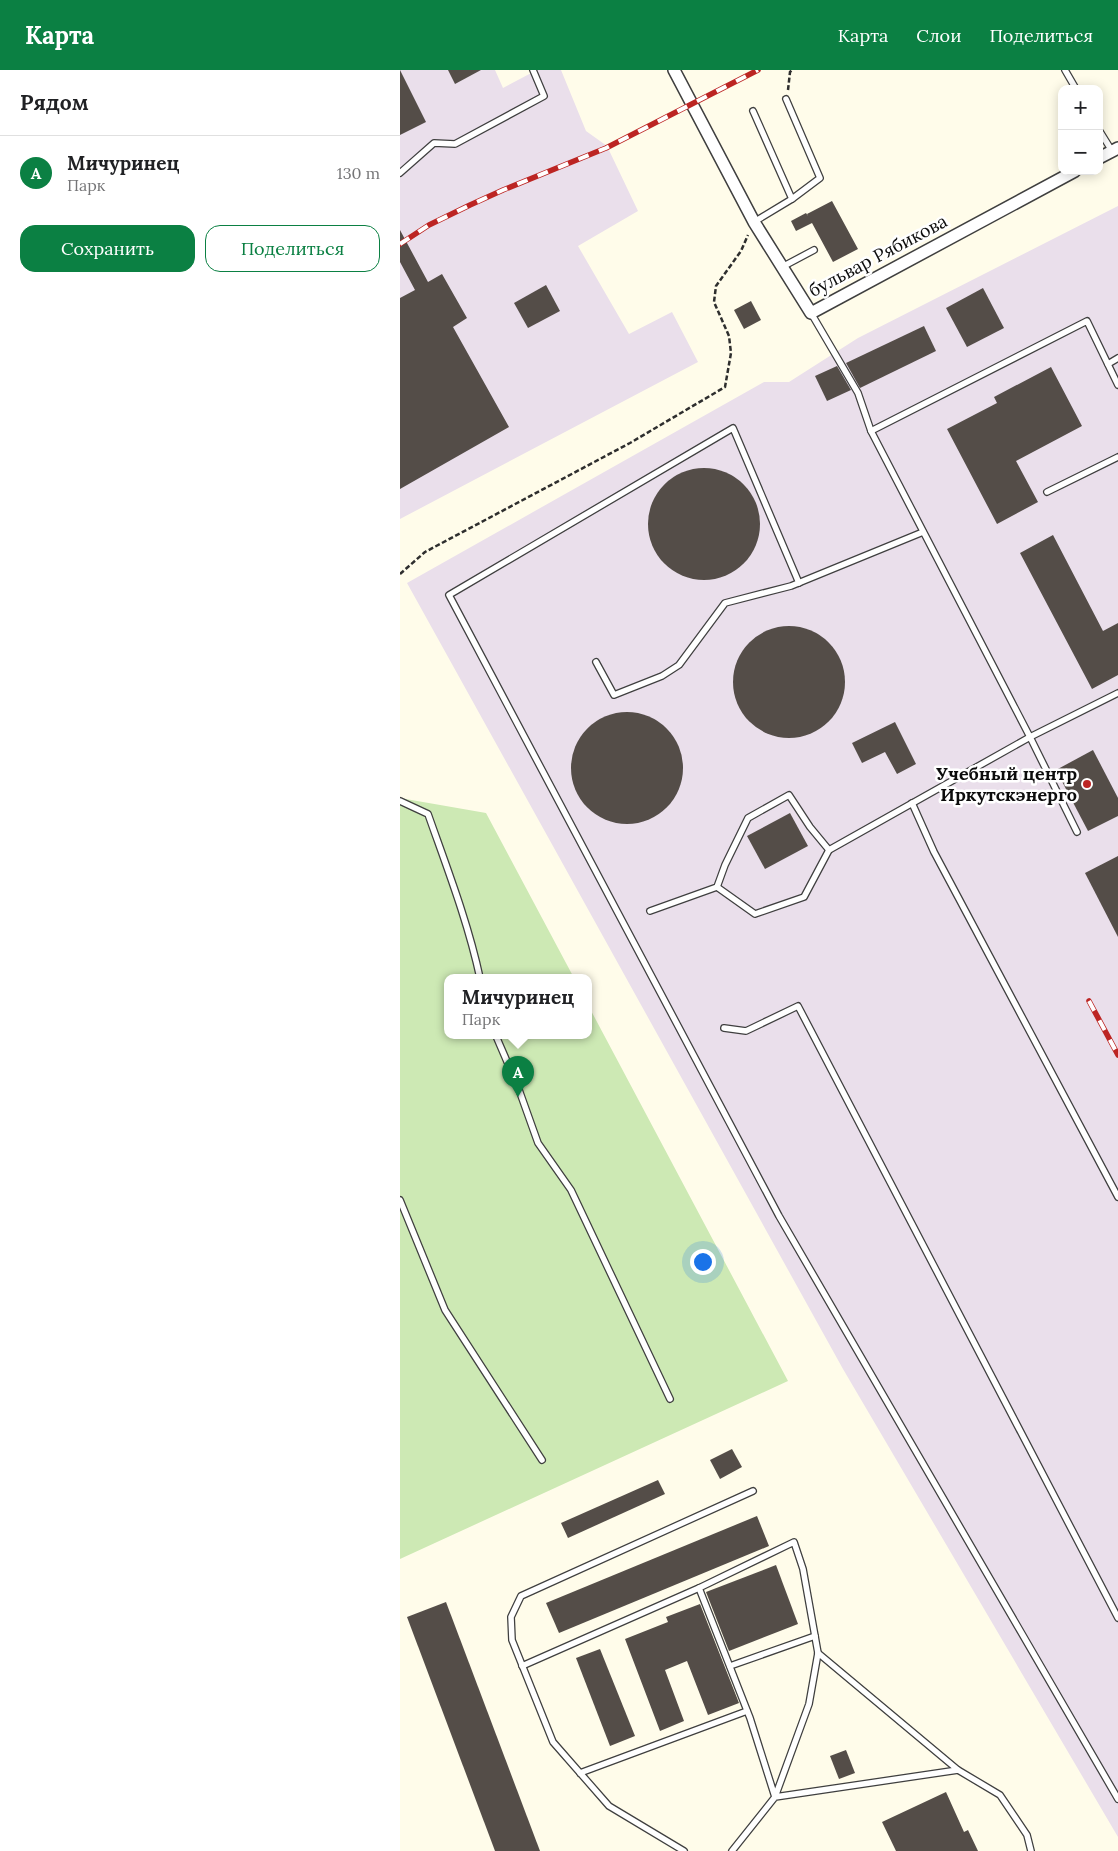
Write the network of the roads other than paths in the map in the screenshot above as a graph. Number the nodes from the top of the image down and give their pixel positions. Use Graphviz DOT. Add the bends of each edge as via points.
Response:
graph roads {
  1 [pos="532,70"];
  2 [pos="674,70"];
  3 [pos="1065,70"];
  4 [pos="1074,85"];
  5 [pos="786,99"];
  6 [pos="753,111"];
  7 [pos="1103,135"];
  8 [pos="1115,150"];
  9 [pos="1103,156"];
  10 [pos="400,173"];
  11 [pos="1068,175"];
  12 [pos="792,199"];
  13 [pos="754,222"];
  14 [pos="814,250"];
  15 [pos="782,267"];
  16 [pos="811,312"];
  17 [pos="1118,358"];
  18 [pos="1108,364"];
  19 [pos="1118,384"];
  20 [pos="871,431"];
  21 [pos="1118,458"];
  22 [pos="1047,492"];
  23 [pos="923,532"];
  24 [pos="799,583"];
  25 [pos="596,662"];
  26 [pos="1118,693"];
  27 [pos="1030,737"];
  28 [pos="400,800"];
  29 [pos="912,803"];
  30 [pos="1076,832"];
  31 [pos="829,850"];
  32 [pos="717,887"];
  33 [pos="650,911"];
  34 [pos="479,974"];
  35 [pos="724,1028"];
  36 [pos="497,1039"];
  37 [pos="1118,1197"];
  38 [pos="400,1200"];
  39 [pos="670,1399"];
  40 [pos="542,1460"];
  41 [pos="753,1491"];
  42 [pos="699,1588"];
  43 [pos="1118,1618"];
  44 [pos="815,1636"];
  45 [pos="818,1653"];
  46 [pos="522,1666"];
  47 [pos="730,1666"];
  48 [pos="747,1711"];
  49 [pos="958,1770"];
  50 [pos="580,1773"];
  51 [pos="775,1797"];
  52 [pos="1118,1799"];
  53 [pos="684,1851"];
  54 [pos="732,1851"];
  55 [pos="1030,1851"];
  1 -- 10 [label="lane" via="544,96 455,144 434,143"];
  2 -- 13 [label="street, бульвар Рябикова"];
  3 -- 4 [label="lane"];
  5 -- 12 [label="lane" via="820,178"];
  6 -- 12 [label="lane"];
  7 -- 8 [label="lane"];
  8 -- 9 [label="street"];
  11 -- 16 [label="street, бульвар Рябикова"];
  12 -- 13 [label="lane"];
  13 -- 15 [label="street, бульвар Рябикова"];
  14 -- 15 [label="lane"];
  15 -- 16 [label="street, бульвар Рябикова"];
  16 -- 20 [label="lane" via="858,393"];
  17 -- 18 [label="lane"];
  18 -- 19 [label="lane"];
  18 -- 20 [label="lane" via="1086,320"];
  20 -- 23 [label="lane"];
  21 -- 22 [label="lane"];
  23 -- 24 [label="lane"];
  23 -- 27 [label="lane"];
  24 -- 25 [label="lane" via="725,603 679,665 662,676 614,695"];
  24 -- 52 [label="lane" via="733,428 449,595 779,1216"];
  26 -- 27 [label="lane"];
  27 -- 29 [label="lane"];
  27 -- 30 [label="lane"];
  28 -- 34 [label="lane" via="428,814"];
  29 -- 31 [label="lane"];
  29 -- 37 [label="lane" via="934,852"];
  31 -- 32 [label="lane" via="804,897 755,914"];
  31 -- 32 [label="lane" via="789,795 748,818"];
  32 -- 33 [label="lane"];
  35 -- 43 [label="lane" via="746,1031 798,1006"];
  36 -- 39 [label="lane" via="538,1143 571,1190"];
  38 -- 40 [label="lane" via="445,1310"];
  41 -- 46 [label="lane" via="521,1596 512,1617 512,1640"];
  42 -- 44 [label="lane" via="794,1542 804,1569"];
  42 -- 46 [label="lane"];
  42 -- 47 [label="lane"];
  44 -- 45 [label="lane"];
  44 -- 47 [label="lane"];
  45 -- 49 [label="lane"];
  45 -- 51 [label="lane" via="809,1704"];
  46 -- 50 [label="lane" via="553,1742"];
  47 -- 48 [label="lane"];
  48 -- 50 [label="lane"];
  48 -- 51 [label="lane"];
  49 -- 51 [label="lane"];
  49 -- 55 [label="lane" via="1000,1795 1027,1835"];
  50 -- 53 [label="lane" via="609,1806"];
  51 -- 54 [label="lane"];
}
